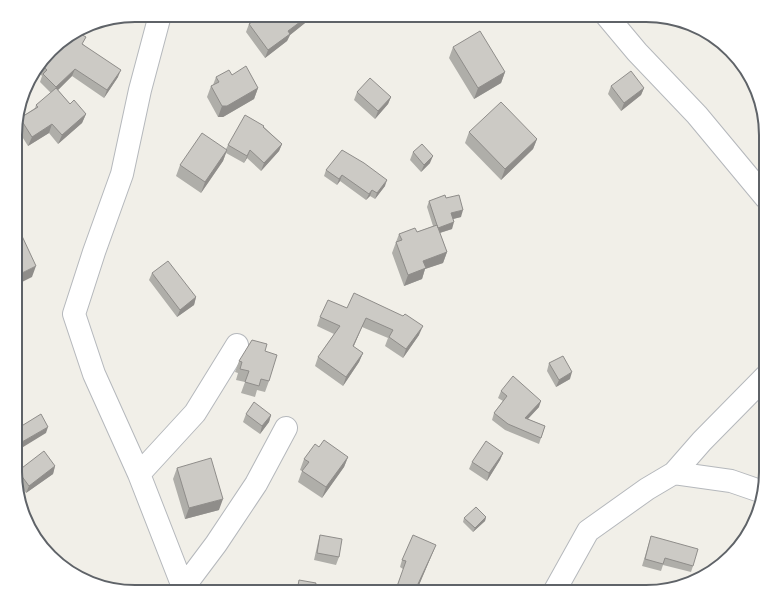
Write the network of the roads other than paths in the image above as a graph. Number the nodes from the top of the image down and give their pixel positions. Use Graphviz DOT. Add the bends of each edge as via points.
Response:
graph roads {
  1 [pos="158,22"];
  2 [pos="612,22"];
  3 [pos="759,190"];
  4 [pos="237,345"];
  5 [pos="759,383"];
  6 [pos="286,428"];
  7 [pos="674,473"];
  8 [pos="139,474"];
  9 [pos="758,490"];
  10 [pos="182,585"];
  11 [pos="187,585"];
  12 [pos="558,585"];
  1 -- 8 [label="street" via="122,174 74,314 94,374"];
  2 -- 3 [label="street" via="697,115"];
  4 -- 8 [label="street" via="195,413"];
  5 -- 7 [label="street"];
  6 -- 11 [label="street" via="256,484"];
  7 -- 9 [label="street" via="731,481"];
  7 -- 12 [label="street" via="647,489 588,532"];
  8 -- 10 [label="street"];
}
